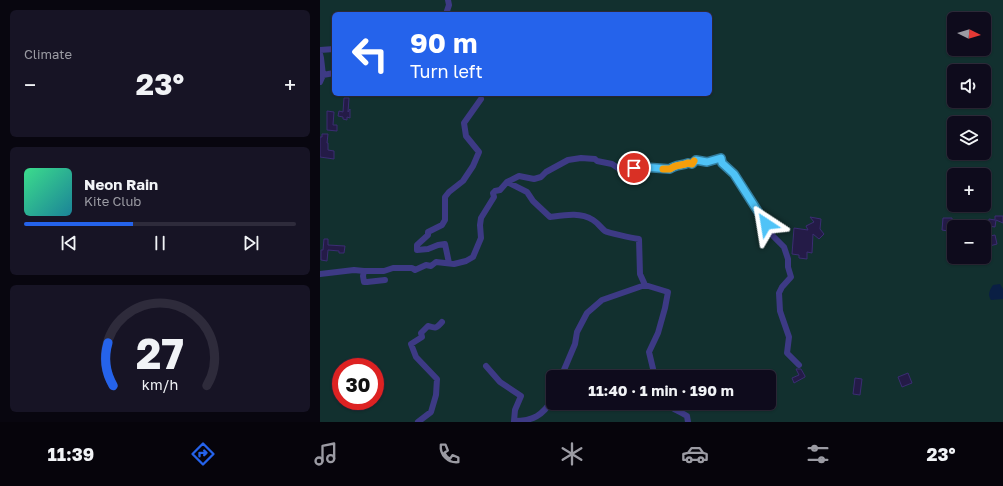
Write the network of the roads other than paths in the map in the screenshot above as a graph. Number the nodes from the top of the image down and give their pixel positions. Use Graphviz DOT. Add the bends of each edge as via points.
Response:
graph roads {
  1 [pos="448,0"];
  2 [pos="447,12"];
  3 [pos="332,49"];
  4 [pos="320,50"];
  5 [pos="320,54"];
  6 [pos="332,73"];
  7 [pos="323,75"];
  8 [pos="320,82"];
  9 [pos="481,99"];
  10 [pos="507,182"];
  11 [pos="449,263"];
  12 [pos="364,271"];
  13 [pos="320,274"];
  14 [pos="385,280"];
  15 [pos="645,284"];
  16 [pos="442,322"];
  17 [pos="799,365"];
  18 [pos="486,366"];
  19 [pos="564,370"];
  20 [pos="654,370"];
  21 [pos="546,410"];
  22 [pos="676,410"];
  23 [pos="418,422"];
  24 [pos="688,422"];
  1 -- 2 [label="street"];
  3 -- 4 [label="street"];
  5 -- 7 [label="street"];
  6 -- 7 [label="street"];
  7 -- 8 [label="street"];
  9 -- 11 [label="street" via="464,123 466,136 479,152 473,166 446,197 445,220 442,225 428,232 417,245 417,250 445,244"];
  10 -- 11 [label="street" via="493,193 494,197 481,218 481,238 473,257 466,261"];
  10 -- 15 [label="street" via="527,192 550,217 581,215 591,219 606,231 639,239 640,274"];
  10 -- 17 [label="street" via="519,176 534,179 541,177 568,160 581,158 612,164 627,174 634,168 670,169 673,166 692,164 696,160 707,162 721,158 773,236 784,247 791,277 779,293 780,311 789,337 787,353"];
  11 -- 12 [label="street" via="436,262 415,270 393,268 384,271"];
  12 -- 13 [label="street"];
  12 -- 14 [label="street" via="364,282"];
  15 -- 19 [label="street" via="602,300 587,313 577,332 575,344"];
  15 -- 20 [label="street" via="668,292 658,333 650,352"];
  16 -- 23 [label="street" via="435,328 428,326 421,333 422,337 411,344 416,357 437,379 431,412"];
  18 -- 21 [label="street" via="500,382 522,396 515,410 514,422 533,419"];
  22 -- 24 [label="street" via="687,416"];
}
